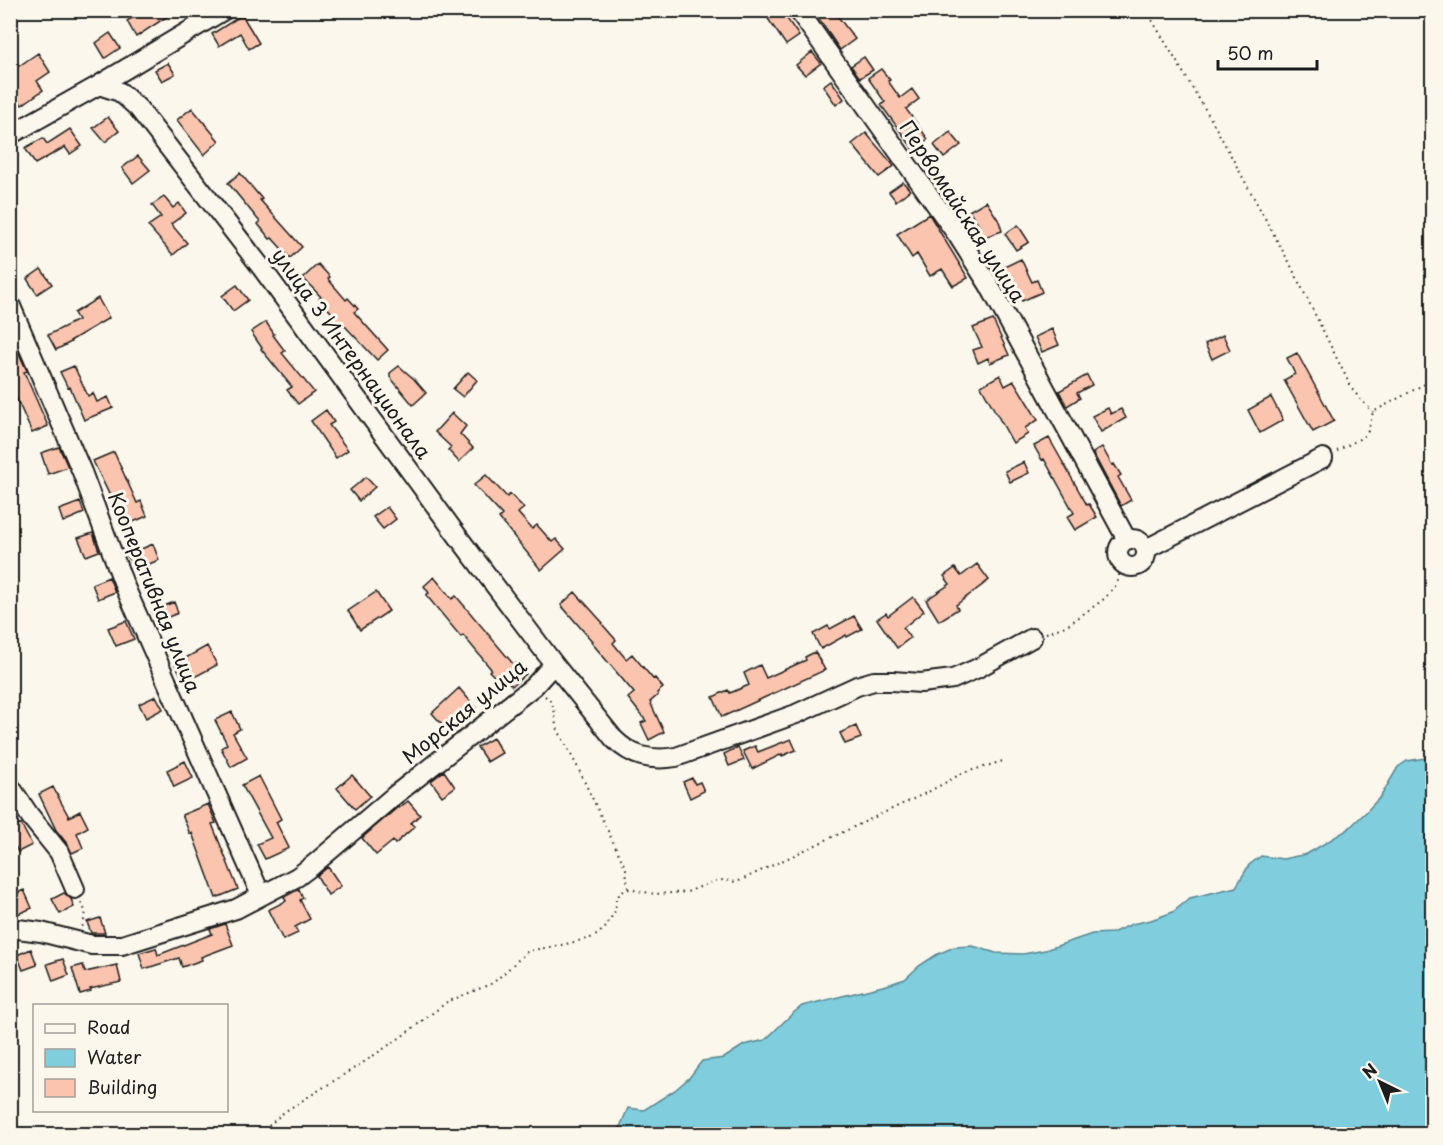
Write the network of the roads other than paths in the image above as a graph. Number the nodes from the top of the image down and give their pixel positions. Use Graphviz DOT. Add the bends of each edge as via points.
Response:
graph roads {
  1 [pos="224,10"];
  2 [pos="798,10"];
  3 [pos="99,85"];
  4 [pos="10,135"];
  5 [pos="10,304"];
  6 [pos="1323,458"];
  7 [pos="1127,540"];
  8 [pos="1146,549"];
  9 [pos="1032,638"];
  10 [pos="554,664"];
  11 [pos="10,786"];
  12 [pos="75,889"];
  13 [pos="261,895"];
  14 [pos="10,928"];
  1 -- 3 [label="street"];
  2 -- 7 [label="street, Первомайская улица" via="989,285"];
  3 -- 4 [label="street"];
  3 -- 10 [label="street, улица 3 Интернационала" via="120,92 138,108 261,267"];
  5 -- 13 [label="street, Кооперативная улица" via="82,472 125,587"];
  6 -- 8 [label="street"];
  7 -- 8 [label="street" via="1141,541"];
  7 -- 8 [label="street" via="1118,554 1122,563 1130,567 1146,558"];
  9 -- 10 [label="street, Морская улица" via="953,679 921,683 873,681 796,714 666,759 623,748"];
  10 -- 13 [label="street, Морская улица" via="534,686 313,866"];
  11 -- 12 [label="street" via="59,852"];
  13 -- 14 [label="street, Морская улица" via="236,909 122,945 92,945"];
}
